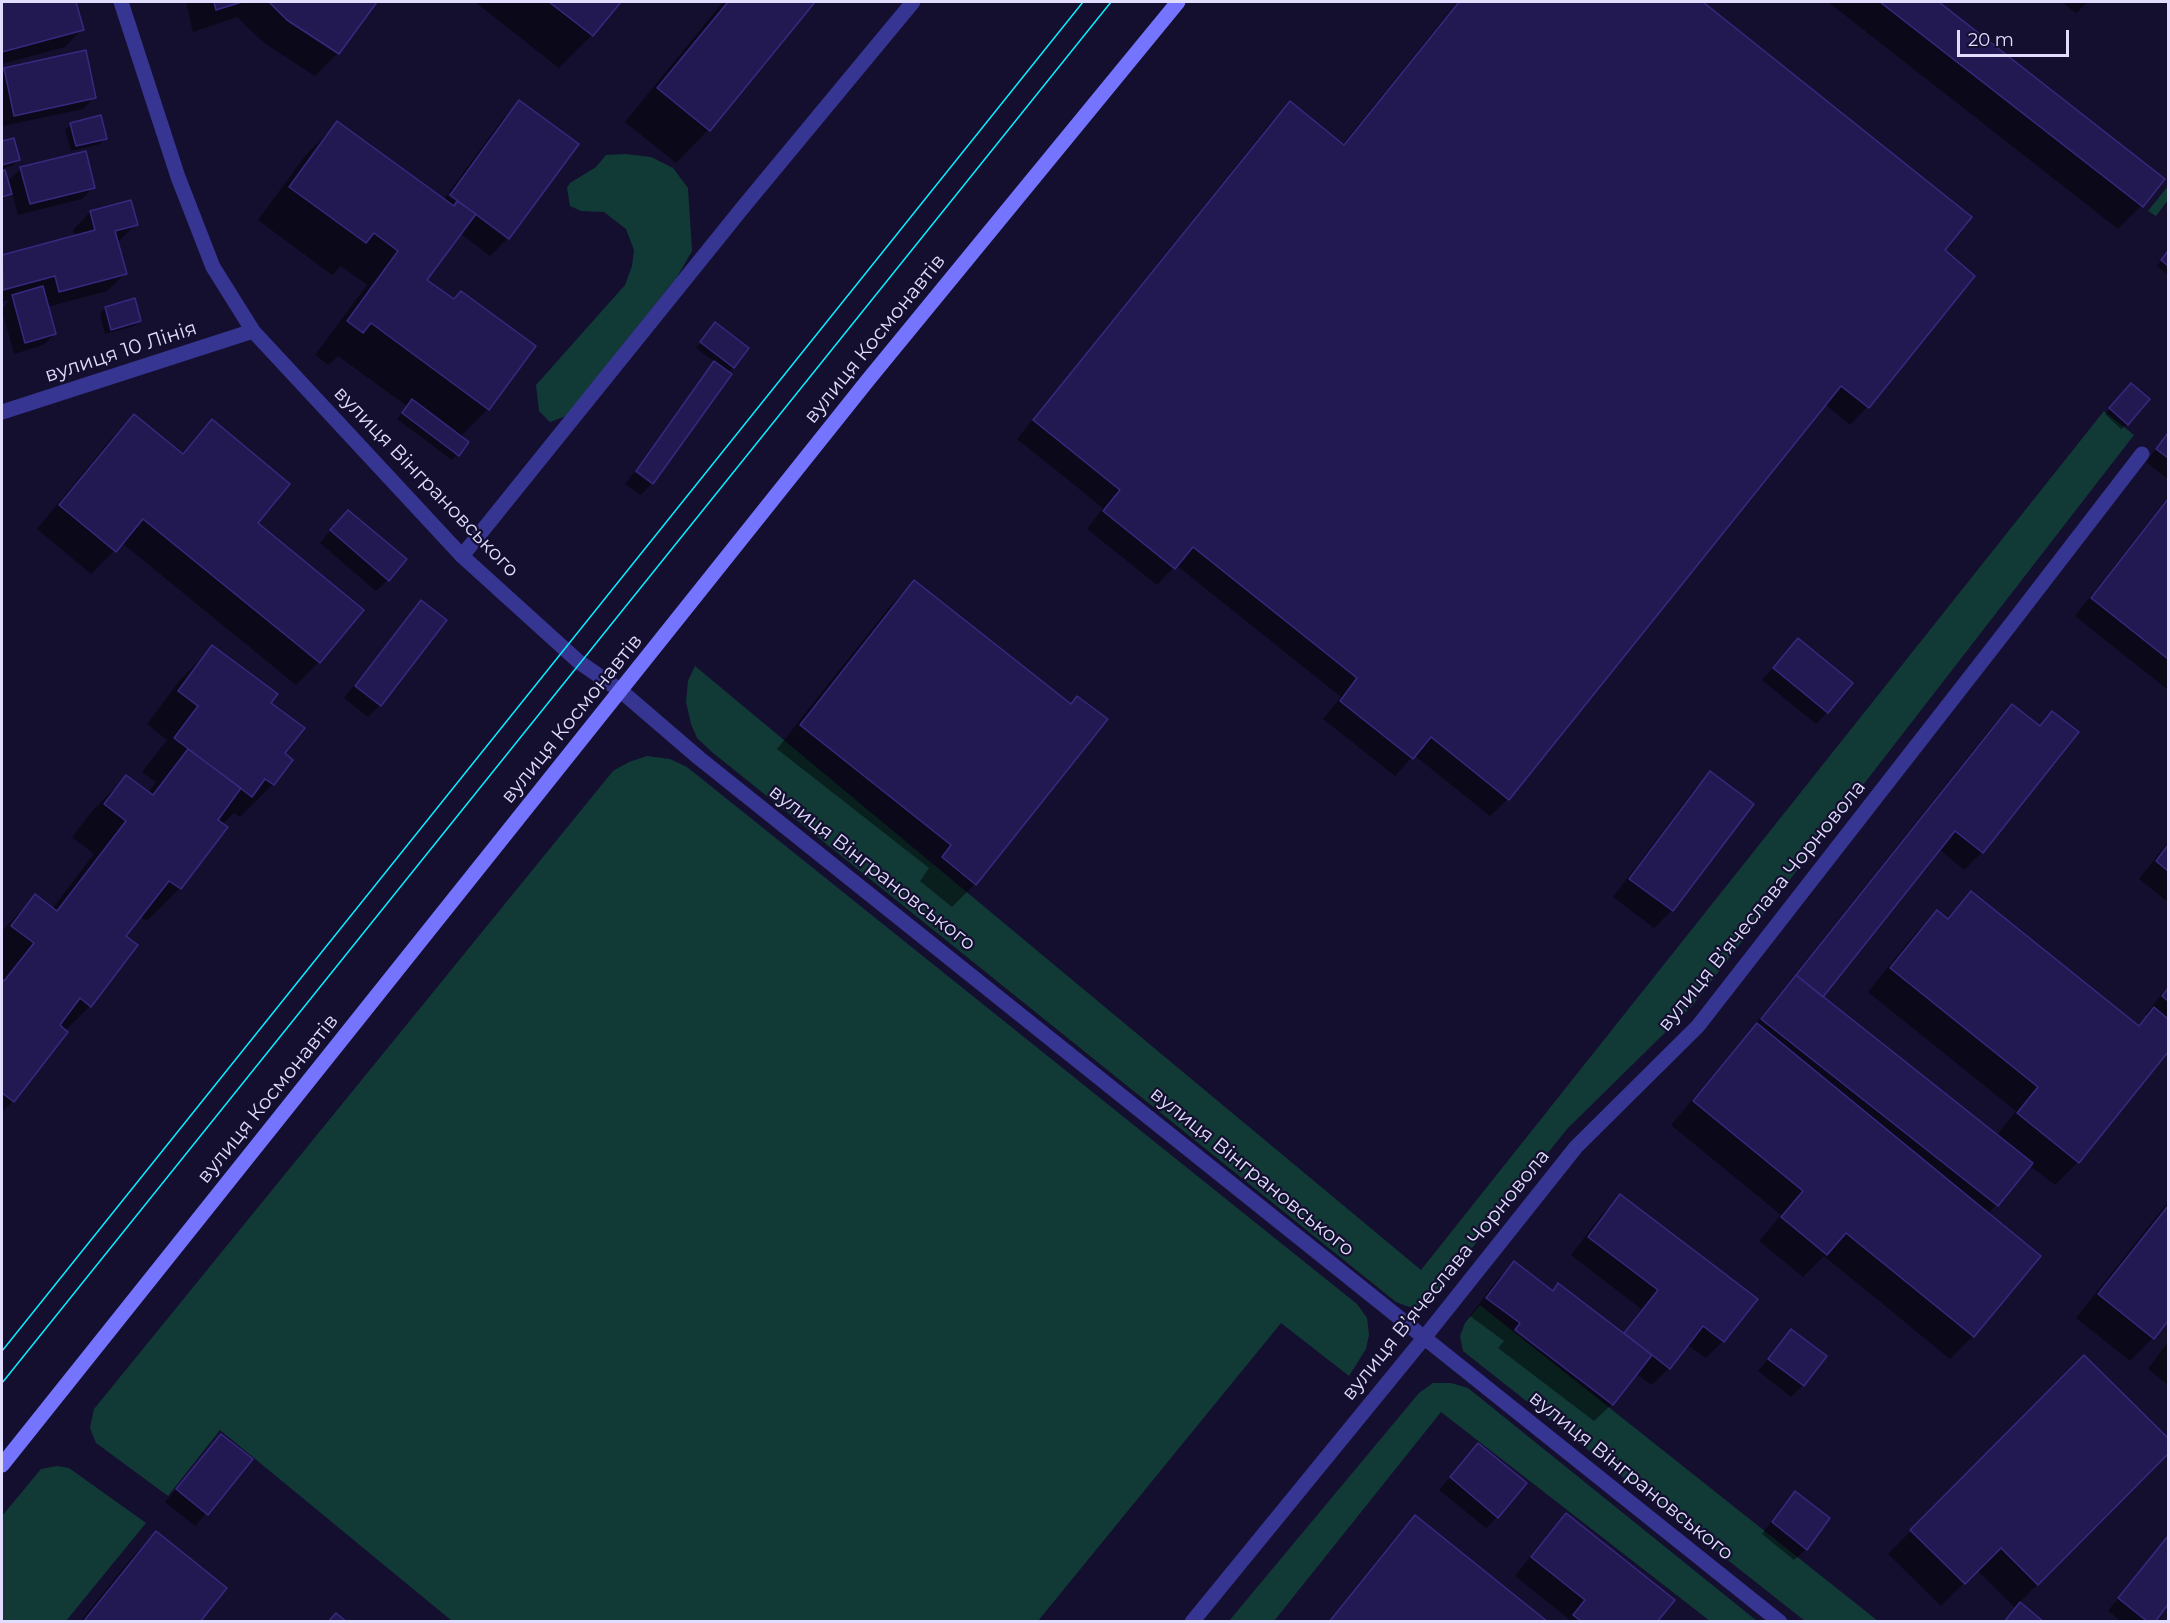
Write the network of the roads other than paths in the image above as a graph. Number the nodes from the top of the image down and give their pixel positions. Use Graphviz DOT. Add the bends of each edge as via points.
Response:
graph roads {
  1 [pos="121,2"];
  2 [pos="913,2"];
  3 [pos="1178,2"];
  4 [pos="253,332"];
  5 [pos="2,412"];
  6 [pos="2142,454"];
  7 [pos="462,556"];
  8 [pos="621,691"];
  9 [pos="1424,1338"];
  10 [pos="2,1466"];
  11 [pos="1192,1622"];
  12 [pos="1780,1622"];
  1 -- 4 [label="street, вулиця Вінграновського" via="178,177 213,267"];
  2 -- 7 [label="street"];
  3 -- 8 [label="main road, вулиця Космонавтів" via="868,380"];
  4 -- 5 [label="street, вулиця 10 Лінія"];
  4 -- 7 [label="street, вулиця Вінграновського"];
  6 -- 9 [label="street, вулиця Вʼячеслава Чорновола" via="1698,1026 1576,1147"];
  7 -- 8 [label="street, вулиця Вінграновського" via="579,662"];
  8 -- 9 [label="street, вулиця Вінграновського" via="699,758"];
  8 -- 10 [label="main road, вулиця Космонавтів"];
  9 -- 11 [label="street, вулиця Вʼячеслава Чорновола"];
  9 -- 12 [label="street, вулиця Вінграновського"];
}
